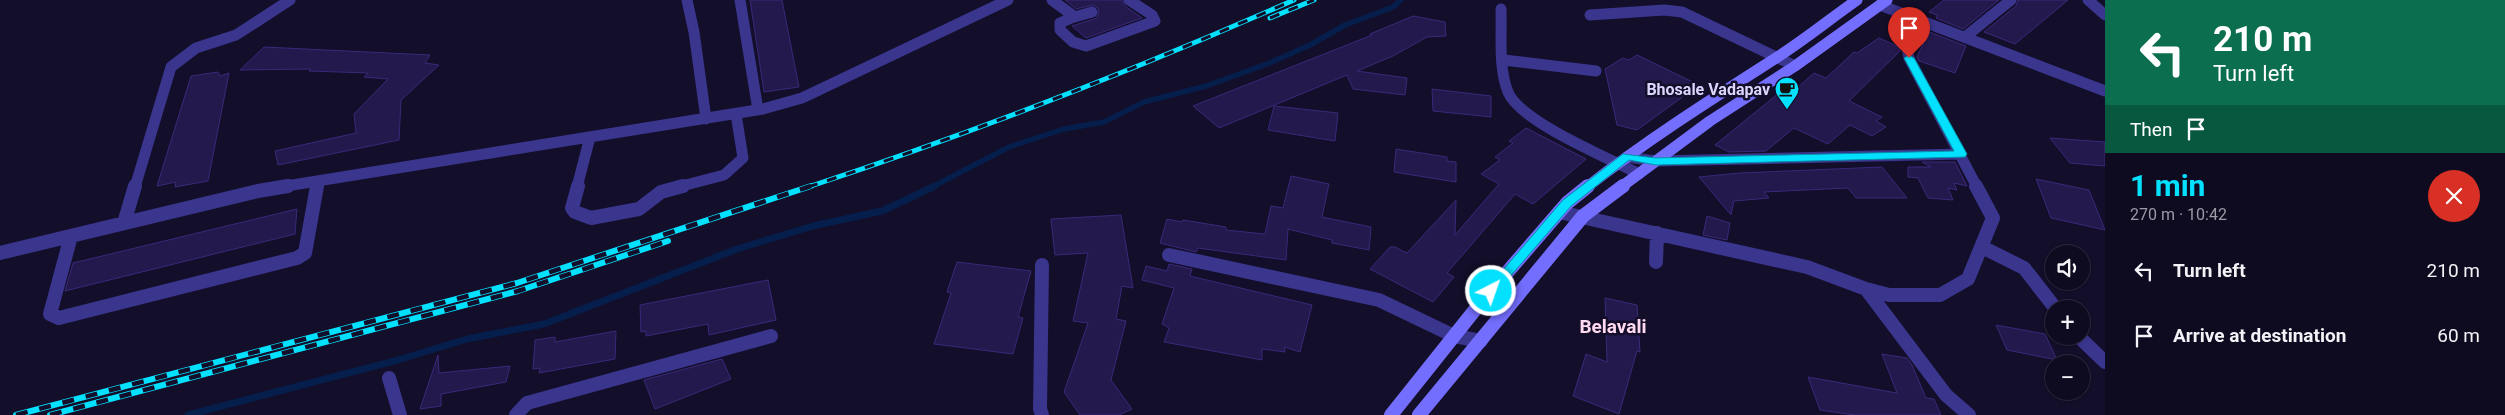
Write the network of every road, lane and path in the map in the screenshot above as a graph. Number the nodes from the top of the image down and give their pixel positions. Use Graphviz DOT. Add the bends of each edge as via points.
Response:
graph roads {
  1 [pos="290,0"];
  2 [pos="687,0"];
  3 [pos="740,0"];
  4 [pos="1008,0"];
  5 [pos="1052,0"];
  6 [pos="1129,0"];
  7 [pos="1857,0"];
  8 [pos="2011,0"];
  9 [pos="2088,0"];
  10 [pos="1884,2"];
  11 [pos="1501,9"];
  12 [pos="1092,12"];
  13 [pos="1590,14"];
  14 [pos="1908,15"];
  15 [pos="2105,15"];
  16 [pos="1071,18"];
  17 [pos="1965,37"];
  18 [pos="1777,57"];
  19 [pos="1504,60"];
  20 [pos="1796,66"];
  21 [pos="1597,75"];
  22 [pos="2105,92"];
  23 [pos="758,110"];
  24 [pos="1692,112"];
  25 [pos="736,114"];
  26 [pos="706,119"];
  27 [pos="1710,121"];
  28 [pos="590,138"];
  29 [pos="1962,154"];
  30 [pos="1623,159"];
  31 [pos="1656,161"];
  32 [pos="1639,174"];
  33 [pos="318,182"];
  34 [pos="1560,212"];
  35 [pos="1583,216"];
  36 [pos="124,223"];
  37 [pos="1657,233"];
  38 [pos="72,236"];
  39 [pos="1982,248"];
  40 [pos="0,253"];
  41 [pos="1169,255"];
  42 [pos="1656,262"];
  43 [pos="1042,265"];
  44 [pos="1504,276"];
  45 [pos="1524,288"];
  46 [pos="1866,289"];
  47 [pos="2049,300"];
  48 [pos="771,336"];
  49 [pos="1454,336"];
  50 [pos="1482,341"];
  51 [pos="2087,345"];
  52 [pos="2105,362"];
  53 [pos="390,378"];
  54 [pos="400,415"];
  55 [pos="516,415"];
  56 [pos="1042,415"];
  57 [pos="1391,415"];
  58 [pos="1419,415"];
  59 [pos="1969,415"];
  1 -- 36 [label="street" via="236,35 196,48 171,67"];
  2 -- 26 [label="street"];
  3 -- 23 [label="street"];
  4 -- 23 [label="street" via="802,98"];
  5 -- 16 [label="street" via="1071,14"];
  6 -- 16 [label="street" via="1152,15 1155,21 1086,46 1073,42 1060,30 1060,23"];
  7 -- 18 [label="main road"];
  8 -- 17 [label="street"];
  9 -- 15 [label="street"];
  10 -- 14 [label="street"];
  10 -- 20 [label="main road"];
  11 -- 19 [label="street"];
  12 -- 16 [label="street"];
  13 -- 18 [label="street" via="1682,12"];
  14 -- 17 [label="street"];
  14 -- 29 [label="street" via="1904,33 1909,58"];
  17 -- 22 [label="street"];
  18 -- 20 [label="street"];
  18 -- 24 [label="main road"];
  19 -- 21 [label="street" via="1572,68"];
  19 -- 30 [label="street" via="1511,100 1522,110 1536,120"];
  20 -- 27 [label="main road"];
  23 -- 25 [label="street"];
  24 -- 27 [label="main road"];
  24 -- 30 [label="main road"];
  25 -- 26 [label="street"];
  25 -- 28 [label="street" via="743,158 731,171 661,192 638,210 591,218 572,208"];
  26 -- 28 [label="street"];
  27 -- 31 [label="main road"];
  28 -- 33 [label="street"];
  29 -- 31 [label="street"];
  29 -- 39 [label="street" via="1993,218"];
  30 -- 31 [label="street"];
  30 -- 32 [label="street"];
  30 -- 34 [label="main road"];
  31 -- 32 [label="main road"];
  32 -- 35 [label="main road"];
  33 -- 36 [label="street" via="258,191"];
  33 -- 38 [label="street" via="305,253 297,258 59,318 50,314"];
  34 -- 35 [label="street"];
  34 -- 44 [label="main road"];
  35 -- 37 [label="street"];
  35 -- 45 [label="main road"];
  36 -- 38 [label="street"];
  37 -- 42 [label="street"];
  37 -- 46 [label="street" via="1807,267"];
  38 -- 40 [label="street"];
  39 -- 46 [label="street" via="1968,279 1940,295 1889,295"];
  39 -- 47 [label="street" via="2024,268"];
  41 -- 49 [label="street" via="1379,300"];
  43 -- 56 [label="street"];
  44 -- 45 [label="main road"];
  44 -- 49 [label="main road"];
  45 -- 50 [label="main road"];
  46 -- 59 [label="street" via="1946,395"];
  48 -- 55 [label="street" via="527,403"];
  49 -- 50 [label="street"];
  49 -- 57 [label="main road"];
  50 -- 58 [label="main road"];
  51 -- 52 [label="street"];
  53 -- 54 [label="street"];
}
